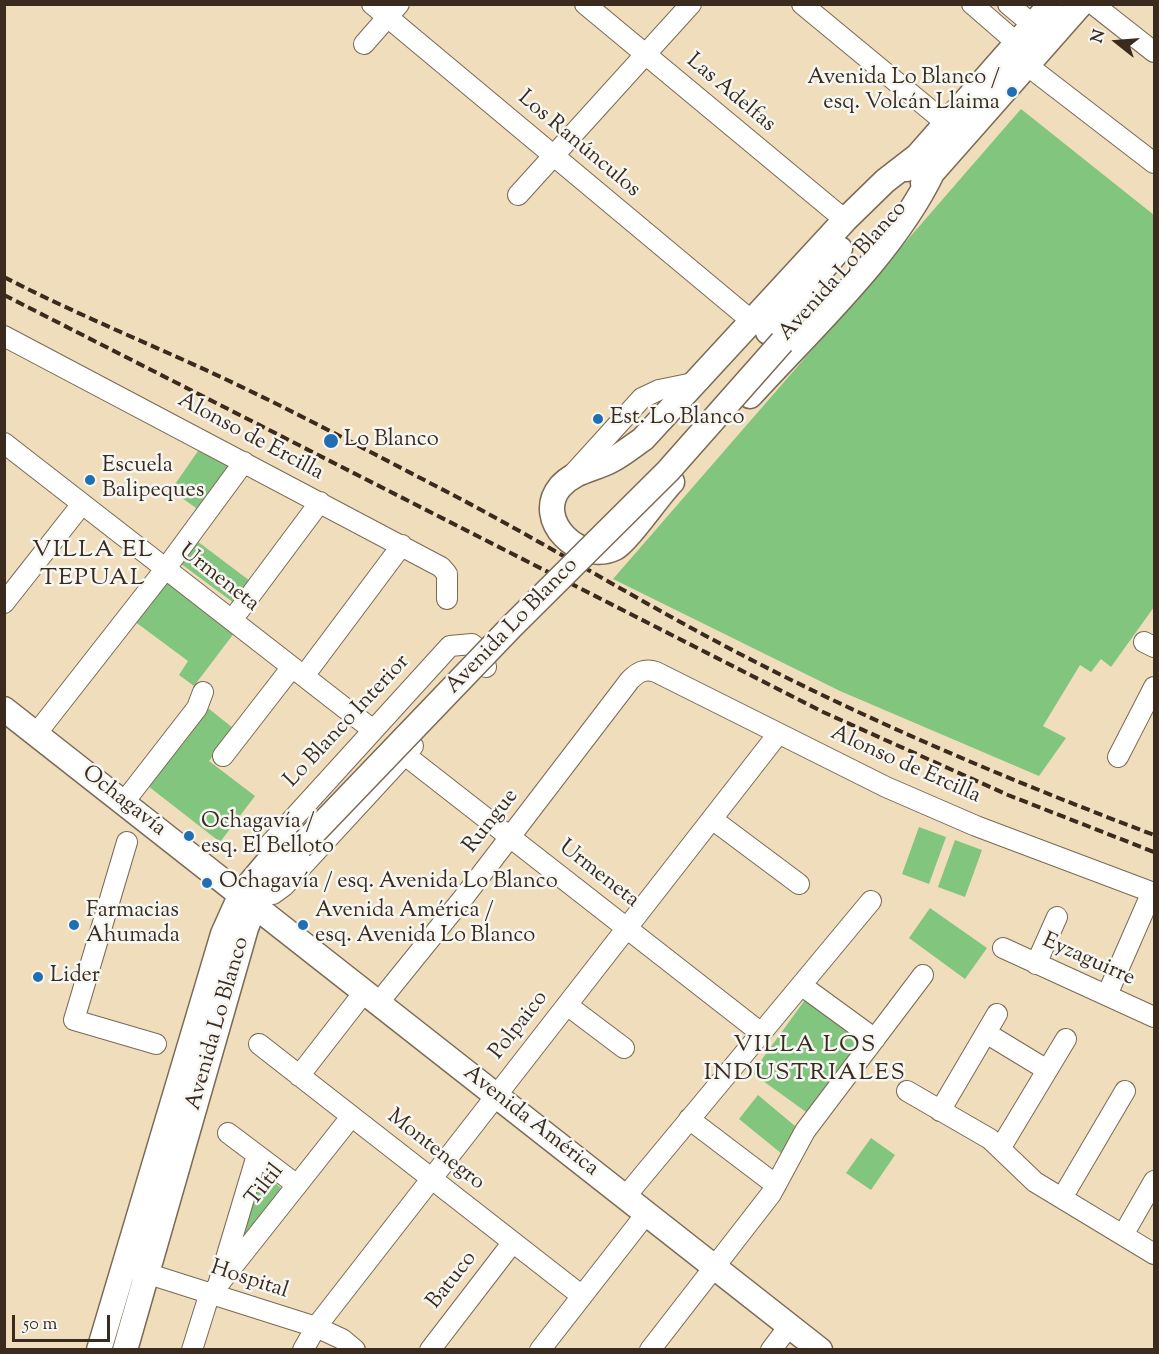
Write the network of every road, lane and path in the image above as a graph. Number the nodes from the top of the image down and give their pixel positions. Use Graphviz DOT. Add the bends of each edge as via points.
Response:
graph roads {
  1 [pos="585,4"];
  2 [pos="691,4"];
  3 [pos="802,4"];
  4 [pos="972,4"];
  5 [pos="1008,4"];
  6 [pos="1052,4"];
  7 [pos="1081,4"];
  8 [pos="1093,4"];
  9 [pos="386,9"];
  10 [pos="1025,34"];
  11 [pos="364,44"];
  12 [pos="1155,52"];
  13 [pos="645,55"];
  14 [pos="1028,66"];
  15 [pos="946,123"];
  16 [pos="554,156"];
  17 [pos="1155,163"];
  18 [pos="925,164"];
  19 [pos="518,195"];
  20 [pos="845,220"];
  21 [pos="768,332"];
  22 [pos="4,336"];
  23 [pos="4,443"];
  24 [pos="244,462"];
  25 [pos="320,502"];
  26 [pos="82,504"];
  27 [pos="402,545"];
  28 [pos="166,568"];
  29 [pos="447,599"];
  30 [pos="4,603"];
  31 [pos="232,620"];
  32 [pos="517,632"];
  33 [pos="486,666"];
  34 [pos="298,671"];
  35 [pos="642,671"];
  36 [pos="1155,687"];
  37 [pos="202,692"];
  38 [pos="4,710"];
  39 [pos="373,730"];
  40 [pos="36,734"];
  41 [pos="778,734"];
  42 [pos="405,755"];
  43 [pos="223,756"];
  44 [pos="1119,756"];
  45 [pos="124,802"];
  46 [pos="712,819"];
  47 [pos="510,837"];
  48 [pos="126,842"];
  49 [pos="799,884"];
  50 [pos="253,893"];
  51 [pos="1153,893"];
  52 [pos="870,901"];
  53 [pos="1057,917"];
  54 [pos="626,928"];
  55 [pos="1003,948"];
  56 [pos="1036,964"];
  57 [pos="923,975"];
  58 [pos="801,985"];
  59 [pos="1107,995"];
  60 [pos="372,997"];
  61 [pos="567,1005"];
  62 [pos="997,1014"];
  63 [pos="1155,1017"];
  64 [pos="761,1033"];
  65 [pos="986,1033"];
  66 [pos="875,1038"];
  67 [pos="1066,1039"];
  68 [pos="156,1044"];
  69 [pos="259,1044"];
  70 [pos="624,1048"];
  71 [pos="1047,1070"];
  72 [pos="299,1076"];
  73 [pos="907,1091"];
  74 [pos="1125,1091"];
  75 [pos="496,1095"];
  76 [pos="940,1111"];
  77 [pos="351,1117"];
  78 [pos="689,1119"];
  79 [pos="228,1133"];
  80 [pos="1001,1147"];
  81 [pos="258,1155"];
  82 [pos="431,1179"];
  83 [pos="1155,1181"];
  84 [pos="297,1185"];
  85 [pos="776,1185"];
  86 [pos="624,1197"];
  87 [pos="1062,1198"];
  88 [pos="646,1214"];
  89 [pos="1123,1235"];
  90 [pos="513,1242"];
  91 [pos="1155,1254"];
  92 [pos="124,1266"];
  93 [pos="716,1268"];
  94 [pos="147,1273"];
  95 [pos="215,1289"];
  96 [pos="582,1296"];
  97 [pos="790,1326"];
  98 [pos="316,1327"];
  99 [pos="99,1350"];
  100 [pos="125,1350"];
  101 [pos="192,1350"];
  102 [pos="303,1350"];
  103 [pos="355,1350"];
  104 [pos="430,1350"];
  105 [pos="540,1350"];
  106 [pos="650,1350"];
  107 [pos="771,1350"];
  108 [pos="820,1350"];
  1 -- 13 [label="street, Las Adelfas"];
  2 -- 13 [label="street"];
  3 -- 15 [label="street"];
  4 -- 10 [label="street"];
  5 -- 10 [label="street"];
  6 -- 10 [label="main road, Avenida Lo Blanco"];
  7 -- 14 [label="main road, Avenida Lo Blanco"];
  8 -- 12 [label="street"];
  9 -- 11 [label="street"];
  9 -- 16 [label="street, Los Ranúnculos"];
  10 -- 15 [label="main road, Avenida Lo Blanco"];
  13 -- 16 [label="street"];
  13 -- 20 [label="street, Las Adelfas"];
  14 -- 17 [label="street"];
  14 -- 18 [label="main road, Avenida Lo Blanco"];
  15 -- 18 [label="main road, Avenida Lo Blanco"];
  16 -- 19 [label="street"];
  16 -- 21 [label="street, Los Ranúnculos"];
  18 -- 20 [label="main road" via="885,181"];
  18 -- 21 [label="main road, Avenida Lo Blanco" via="874,210"];
  18 -- 21 [label="main road" via="918,200 880,253 663,491 625,541 602,551 585,549 556,527 554,499 573,474 613,460 643,439 698,382"];
  20 -- 21 [label="main road"];
  21 -- 50 [label="main road, Avenida Lo Blanco" via="662,453 489,627"];
  22 -- 24 [label="street, Alonso de Ercilla"];
  23 -- 26 [label="street, Urmeneta"];
  24 -- 25 [label="street, Alonso de Ercilla"];
  24 -- 28 [label="street"];
  25 -- 27 [label="street, Alonso de Ercilla"];
  25 -- 31 [label="street"];
  26 -- 28 [label="street, Urmeneta"];
  26 -- 30 [label="street"];
  27 -- 29 [label="street, Alonso de Ercilla" via="445,569"];
  27 -- 34 [label="street"];
  28 -- 31 [label="street, Urmeneta"];
  28 -- 40 [label="street"];
  31 -- 34 [label="street, Urmeneta"];
  32 -- 33 [label="street"];
  33 -- 39 [label="street, Lo Blanco Interior" via="483,653 472,644 450,646"];
  33 -- 42 [label="street"];
  34 -- 39 [label="street, Urmeneta"];
  34 -- 43 [label="street"];
  35 -- 41 [label="street, Alonso de Ercilla" via="656,672"];
  35 -- 47 [label="street, Rungue" via="630,680"];
  36 -- 44 [label="street"];
  37 -- 45 [label="street" via="197,708"];
  38 -- 40 [label="main road, Ochagavía"];
  39 -- 50 [label="street, Lo Blanco Interior" via="271,842"];
  40 -- 45 [label="main road, Ochagavía"];
  41 -- 46 [label="street, Polpaico"];
  41 -- 51 [label="street, Alonso de Ercilla" via="933,808"];
  42 -- 47 [label="street, Urmeneta"];
  42 -- 50 [label="street" via="284,886 273,894"];
  45 -- 50 [label="main road, Ochagavía"];
  46 -- 49 [label="street"];
  46 -- 54 [label="street, Polpaico"];
  47 -- 54 [label="street, Urmeneta"];
  47 -- 60 [label="street, Rungue"];
  48 -- 68 [label="street" via="74,1020"];
  50 -- 60 [label="main road, Avenida América"];
  50 -- 92 [label="main road, Avenida Lo Blanco" via="218,950"];
  50 -- 94 [label="main road, Avenida Lo Blanco"];
  51 -- 59 [label="street"];
  52 -- 58 [label="street"];
  53 -- 56 [label="street"];
  54 -- 61 [label="street, Polpaico"];
  54 -- 64 [label="street, Urmeneta"];
  55 -- 56 [label="street, Eyzaguirre"];
  56 -- 59 [label="street, Eyzaguirre"];
  57 -- 66 [label="street"];
  58 -- 64 [label="street"];
  58 -- 66 [label="street"];
  59 -- 63 [label="street, Eyzaguirre"];
  60 -- 72 [label="street, Rungue"];
  60 -- 75 [label="main road, Avenida América"];
  61 -- 70 [label="street"];
  61 -- 75 [label="street, Polpaico"];
  62 -- 65 [label="street"];
  64 -- 78 [label="street"];
  65 -- 71 [label="street"];
  65 -- 76 [label="street"];
  66 -- 85 [label="street" via="805,1131"];
  67 -- 71 [label="street"];
  69 -- 72 [label="street, Montenegro"];
  71 -- 80 [label="street"];
  72 -- 77 [label="street, Montenegro"];
  73 -- 76 [label="street"];
  74 -- 87 [label="street"];
  75 -- 82 [label="street, Polpaico"];
  75 -- 86 [label="main road, Avenida América"];
  76 -- 80 [label="street"];
  77 -- 82 [label="street, Montenegro"];
  77 -- 84 [label="street, Tiltil"];
  78 -- 85 [label="street"];
  78 -- 86 [label="street"];
  79 -- 81 [label="street"];
  80 -- 87 [label="street" via="1035,1182"];
  81 -- 84 [label="street"];
  81 -- 95 [label="street"];
  82 -- 90 [label="street, Montenegro"];
  82 -- 98 [label="street, Polpaico"];
  83 -- 89 [label="street"];
  84 -- 95 [label="street, Tiltil"];
  85 -- 93 [label="street"];
  86 -- 88 [label="main road, Avenida América"];
  87 -- 89 [label="street"];
  88 -- 93 [label="main road, Avenida América"];
  88 -- 96 [label="street"];
  89 -- 91 [label="street"];
  90 -- 96 [label="street, Montenegro"];
  90 -- 104 [label="street, Batuco"];
  92 -- 94 [label="street, Hospital"];
  92 -- 99 [label="main road, Avenida Lo Blanco"];
  93 -- 97 [label="main road, Avenida América"];
  93 -- 106 [label="street"];
  94 -- 95 [label="street, Hospital"];
  94 -- 100 [label="main road, Avenida Lo Blanco"];
  95 -- 98 [label="street, Hospital"];
  95 -- 101 [label="street"];
  96 -- 105 [label="street"];
  97 -- 107 [label="street"];
  97 -- 108 [label="main road, Avenida América"];
  98 -- 102 [label="street, Polpaico"];
  98 -- 103 [label="street, Hospital"];
}
